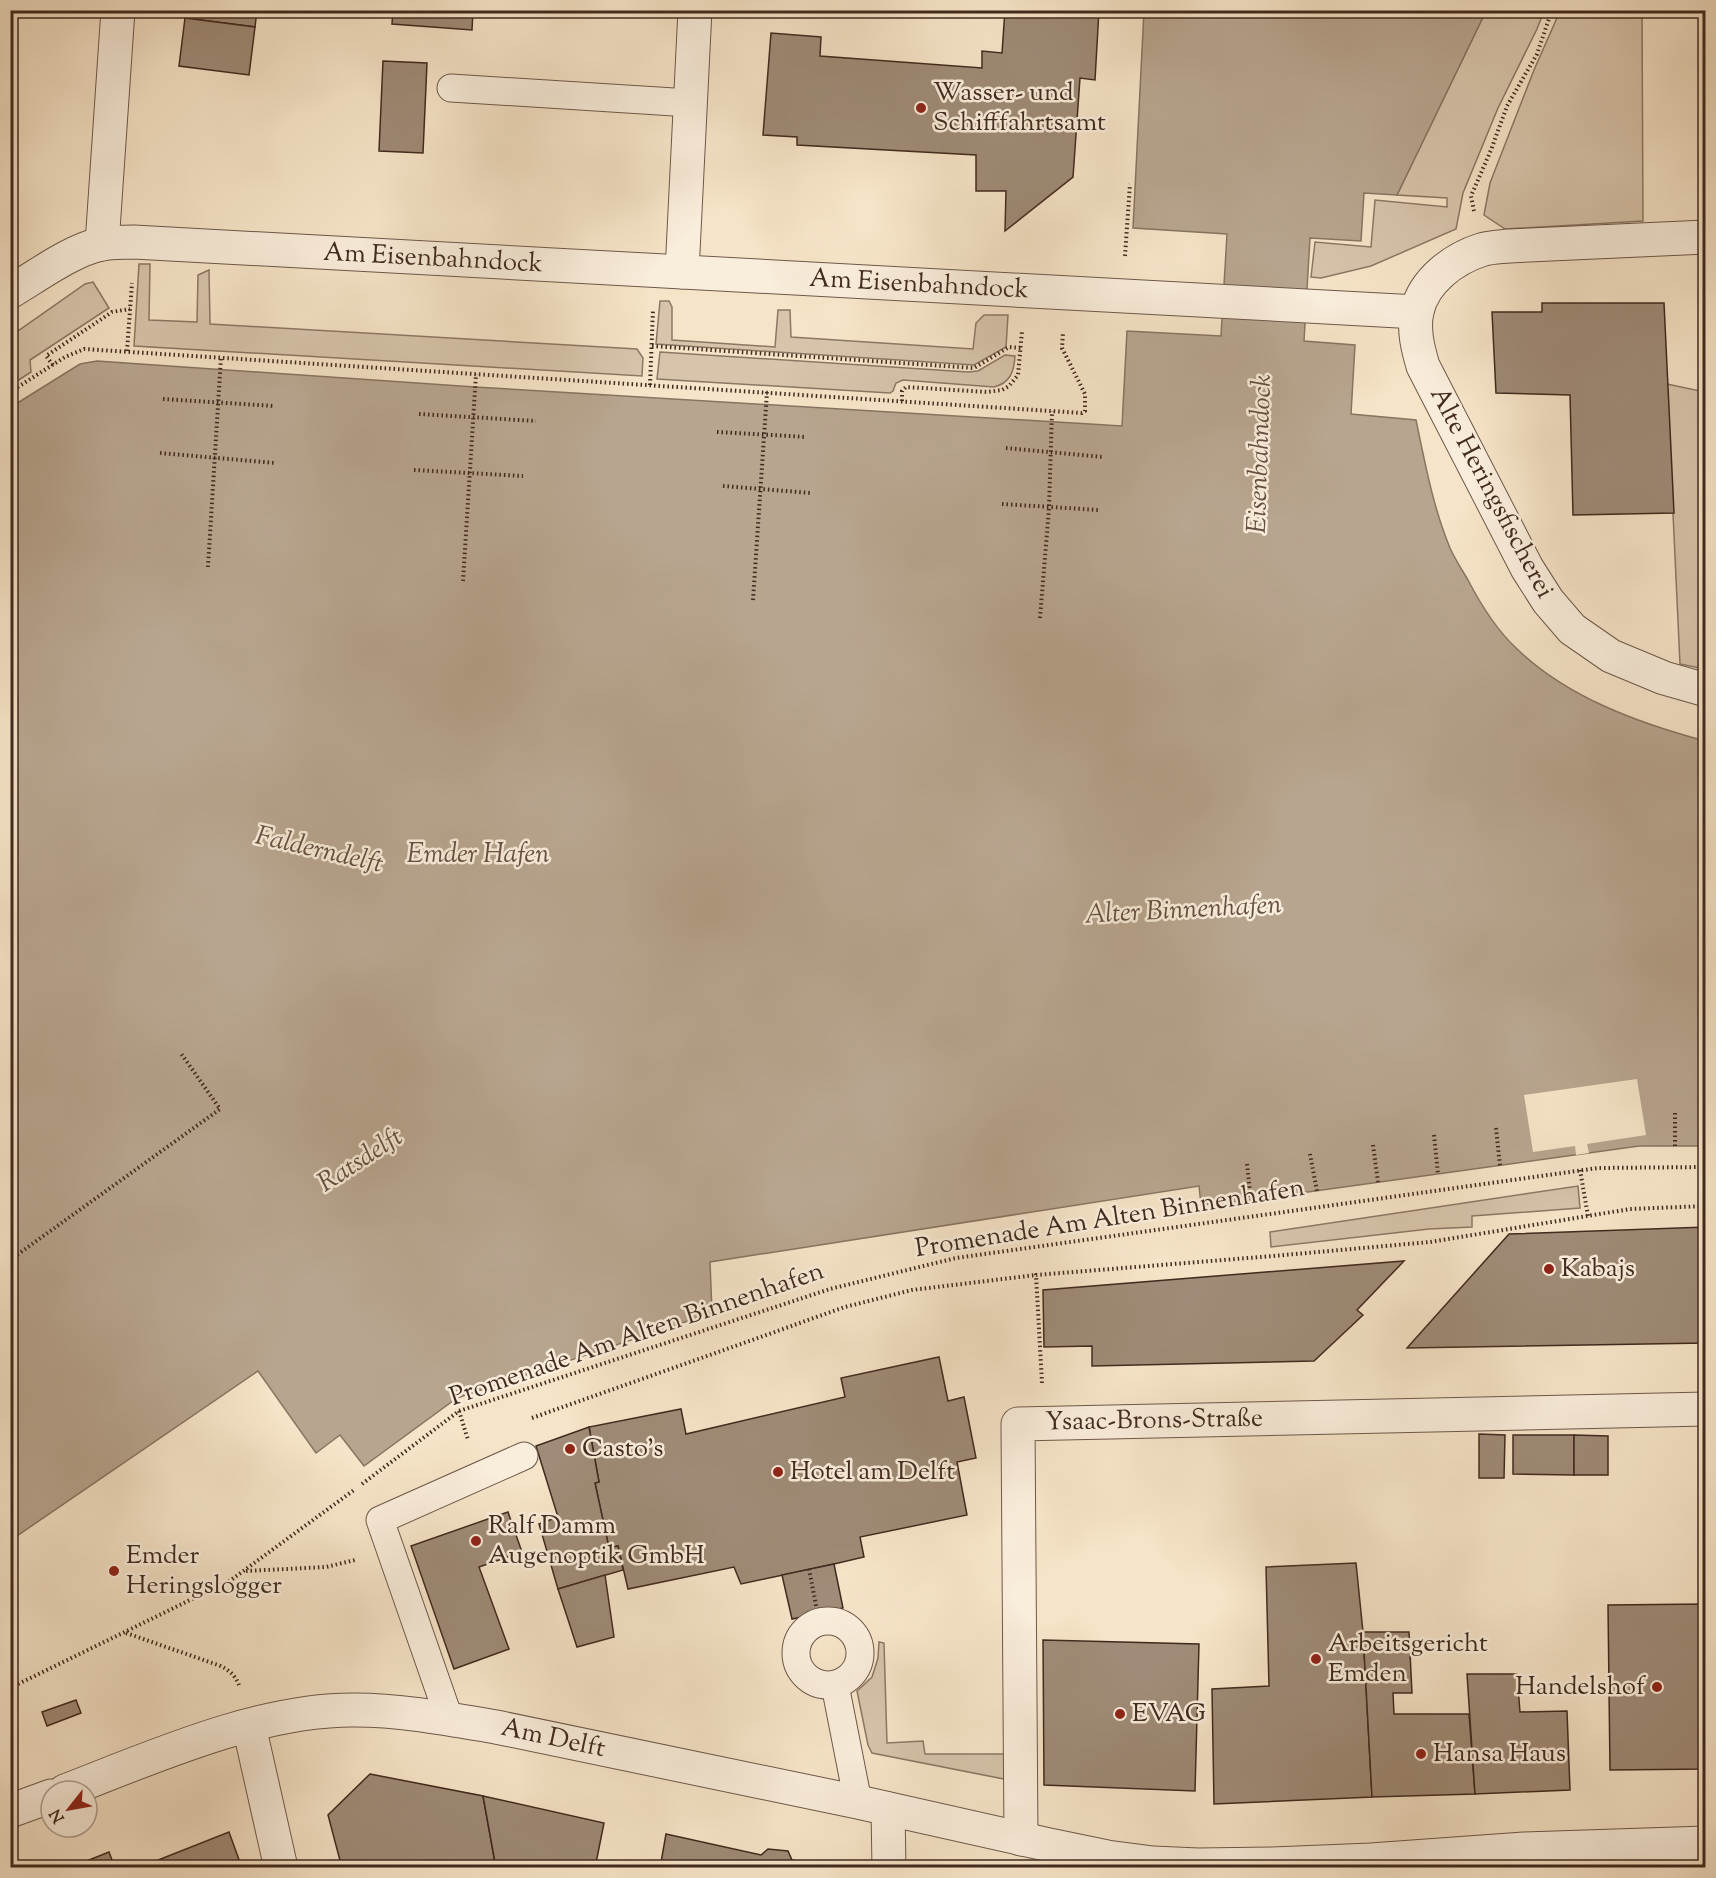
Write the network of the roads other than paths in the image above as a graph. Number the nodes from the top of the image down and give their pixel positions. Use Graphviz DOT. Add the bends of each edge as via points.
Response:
graph roads {
  1 [pos="118,10"];
  2 [pos="695,10"];
  3 [pos="451,88"];
  4 [pos="690,103"];
  5 [pos="1706,237"];
  6 [pos="102,244"];
  7 [pos="682,272"];
  8 [pos="10,292"];
  9 [pos="1417,312"];
  10 [pos="1706,690"];
  11 [pos="1706,1409"];
  12 [pos="524,1456"];
  13 [pos="835,1685"];
  14 [pos="449,1718"];
  15 [pos="249,1726"];
  16 [pos="96,1779"];
  17 [pos="39,1800"];
  18 [pos="873,1806"];
  19 [pos="10,1811"];
  20 [pos="1033,1841"];
  21 [pos="1706,1843"];
  22 [pos="1485,1851"];
  23 [pos="1274,1866"];
  24 [pos="281,1868"];
  25 [pos="889,1868"];
  26 [pos="1088,1868"];
  27 [pos="1435,1868"];
  1 -- 6 [label="street"];
  2 -- 4 [label="street"];
  3 -- 4 [label="lane"];
  4 -- 7 [label="street"];
  5 -- 9 [label="street" via="1482,249 1438,274"];
  6 -- 7 [label="street, Am Eisenbahndock" via="134,242"];
  6 -- 8 [label="street, Am Eisenbahndock" via="75,254"];
  7 -- 9 [label="street, Am Eisenbahndock"];
  9 -- 10 [label="street, Alte Heringsfischerei" via="1416,333 1424,366 1548,602 1572,629 1611,656"];
  11 -- 20 [label="street, Ysaac-Brons-Straße" via="1031,1424"];
  12 -- 14 [label="lane" via="380,1520"];
  13 -- 13 [label="lane" via="854,1674 861,1653 859,1642 844,1625 819,1621 806,1628 798,1639 798,1667 820,1685"];
  13 -- 18 [label="lane"];
  14 -- 15 [label="street, Am Delft" via="353,1710 291,1716"];
  14 -- 18 [label="street, Am Delft"];
  15 -- 16 [label="street, Am Delft"];
  15 -- 24 [label="street"];
  17 -- 19 [label="street"];
  18 -- 20 [label="street, Am Delft"];
  18 -- 25 [label="street"];
  20 -- 23 [label="street, Am Delft" via="1153,1863"];
  20 -- 26 [label="street"];
  21 -- 22 [label="street"];
  22 -- 23 [label="street, Am Delft"];
  22 -- 27 [label="street"];
}
